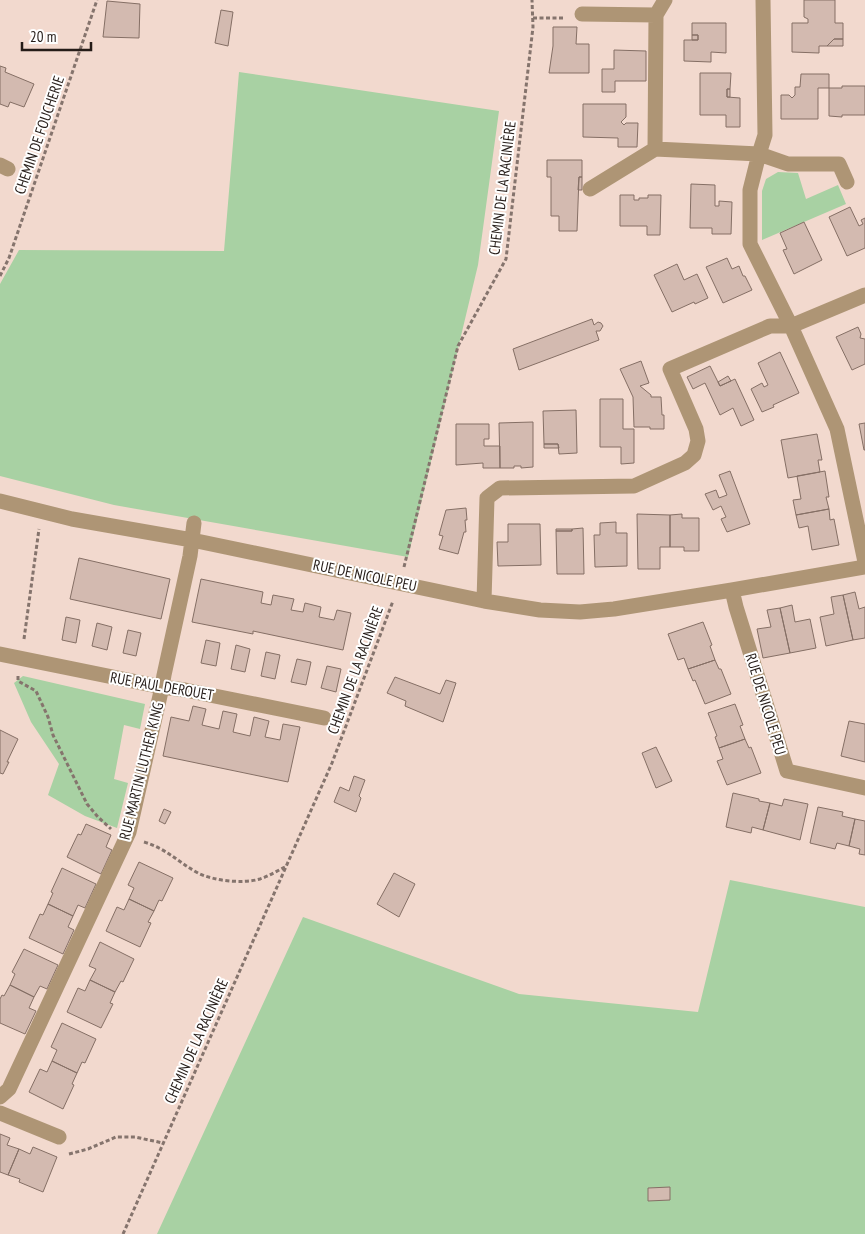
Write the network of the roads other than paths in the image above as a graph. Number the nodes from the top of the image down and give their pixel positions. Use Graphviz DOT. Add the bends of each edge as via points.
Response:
graph roads {
  1 [pos="665,0"];
  2 [pos="764,0"];
  3 [pos="582,14"];
  4 [pos="656,15"];
  5 [pos="655,149"];
  6 [pos="758,154"];
  7 [pos="847,182"];
  8 [pos="590,190"];
  9 [pos="865,295"];
  10 [pos="791,326"];
  11 [pos="0,501"];
  12 [pos="194,523"];
  13 [pos="192,540"];
  14 [pos="865,562"];
  15 [pos="865,567"];
  16 [pos="732,590"];
  17 [pos="484,601"];
  18 [pos="0,655"];
  19 [pos="162,687"];
  20 [pos="324,718"];
  21 [pos="865,788"];
  22 [pos="0,1097"];
  23 [pos="0,1113"];
  24 [pos="59,1137"];
  1 -- 4 [label="street"];
  2 -- 6 [label="street" via="765,135"];
  3 -- 4 [label="street"];
  4 -- 5 [label="street"];
  5 -- 6 [label="street"];
  5 -- 8 [label="street"];
  6 -- 7 [label="street" via="788,164 839,164"];
  6 -- 10 [label="street" via="750,190 750,244"];
  9 -- 10 [label="street"];
  10 -- 14 [label="street" via="837,429"];
  10 -- 17 [label="street" via="770,326 670,369 698,441 694,455 685,463 634,486 500,488 487,498"];
  11 -- 13 [label="street, RUE DE NICOLE PEU" via="72,519"];
  12 -- 13 [label="street, RUE MARTIN LUTHER KING"];
  13 -- 17 [label="street, RUE DE NICOLE PEU"];
  13 -- 19 [label="street, RUE MARTIN LUTHER KING"];
  15 -- 16 [label="street, RUE DE NICOLE PEU"];
  16 -- 17 [label="street, RUE DE NICOLE PEU" via="580,612 540,610"];
  16 -- 21 [label="street, RUE DE NICOLE PEU" via="787,771"];
  18 -- 19 [label="street, RUE PAUL DEROUET"];
  19 -- 20 [label="street, RUE PAUL DEROUET"];
  19 -- 22 [label="street, RUE MARTIN LUTHER KING" via="129,832 9,1089"];
  23 -- 24 [label="street"];
}
